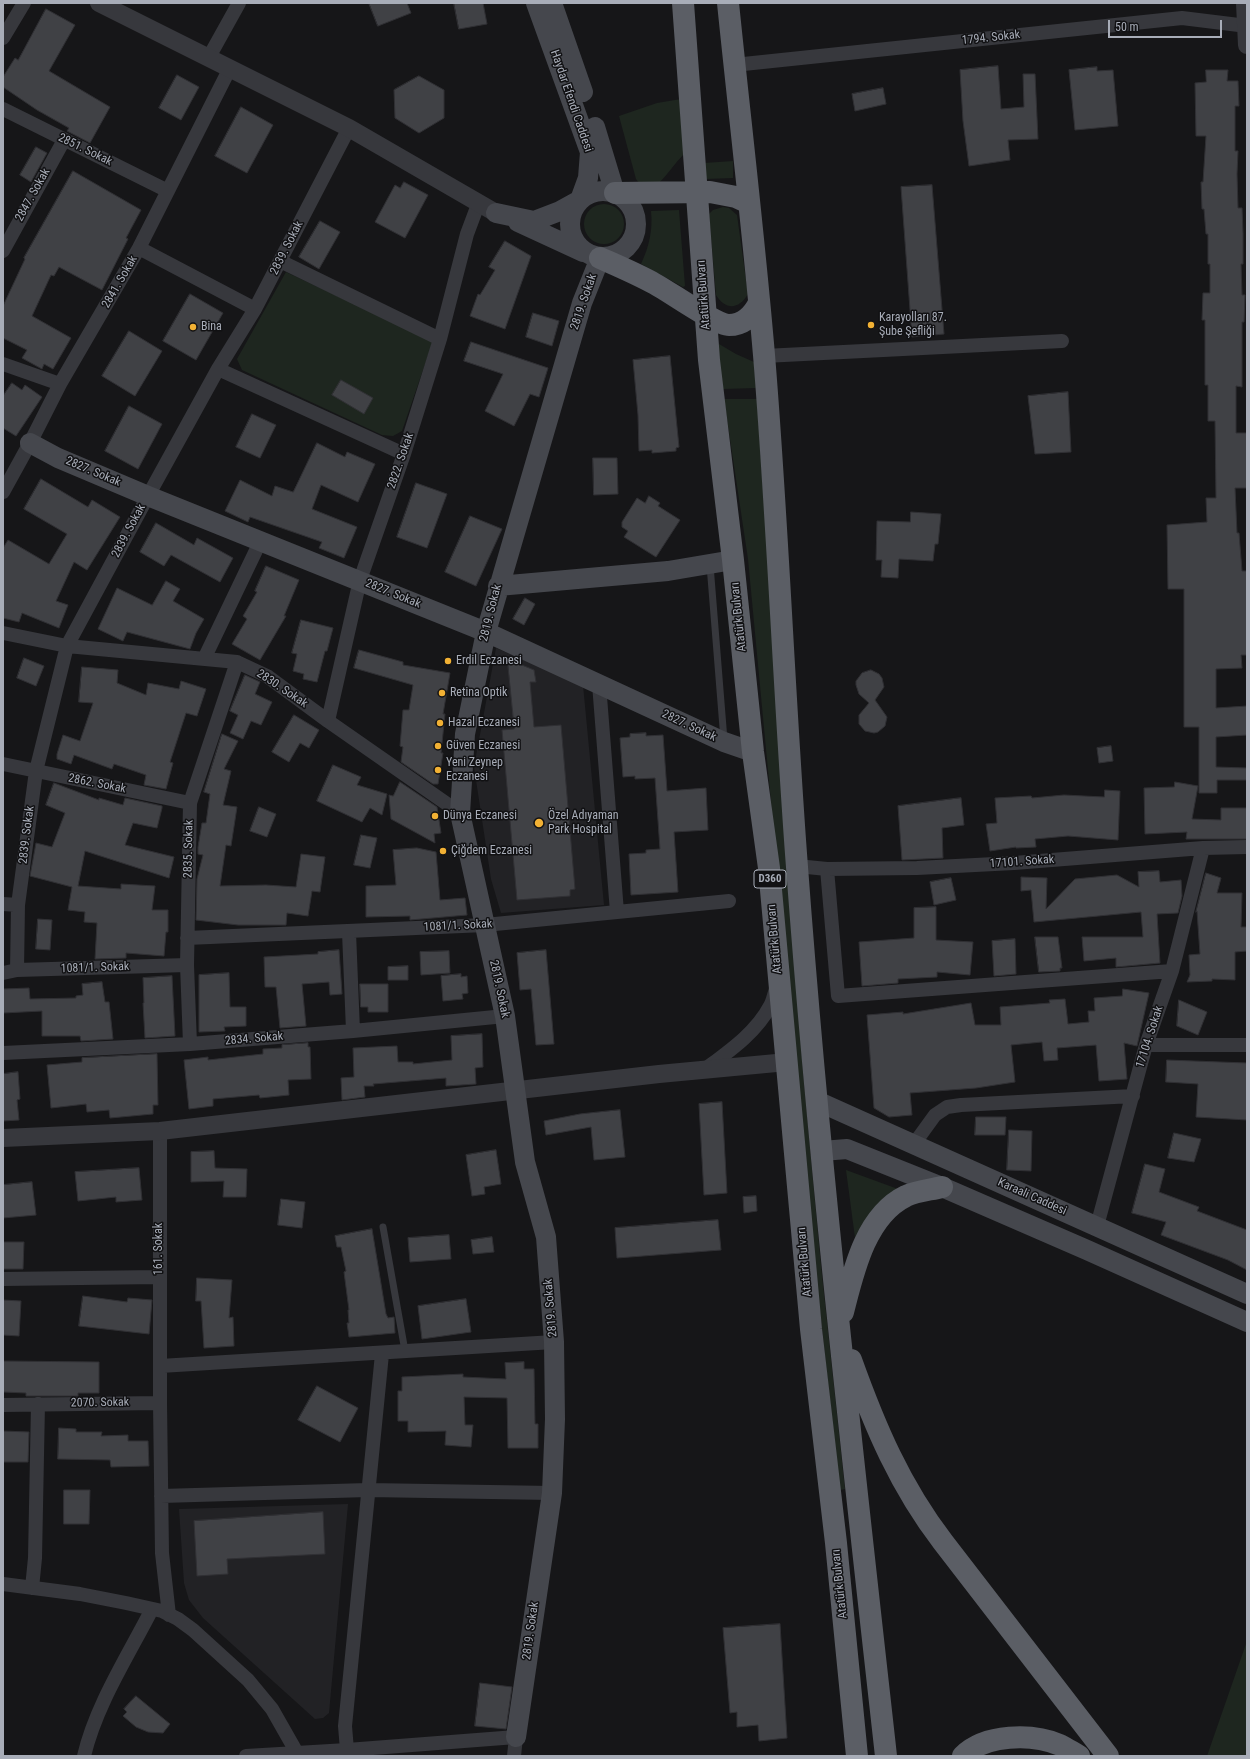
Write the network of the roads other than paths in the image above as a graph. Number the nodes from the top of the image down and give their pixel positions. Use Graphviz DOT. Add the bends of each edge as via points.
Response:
graph roads {
  1 [pos="24,3"];
  2 [pos="99,3"];
  3 [pos="239,3"];
  4 [pos="536,3"];
  5 [pos="552,3"];
  6 [pos="683,3"];
  7 [pos="728,3"];
  8 [pos="1245,3"];
  9 [pos="1246,26"];
  10 [pos="3,38"];
  11 [pos="1247,45"];
  12 [pos="209,57"];
  13 [pos="734,65"];
  14 [pos="230,68"];
  15 [pos="3,109"];
  16 [pos="349,128"];
  17 [pos="64,140"];
  18 [pos="168,191"];
  19 [pos="615,192"];
  20 [pos="696,192"];
  21 [pos="580,200"];
  22 [pos="479,202"];
  23 [pos="749,203"];
  24 [pos="496,213"];
  25 [pos="4,245"];
  26 [pos="139,248"];
  27 [pos="594,256"];
  28 [pos="280,261"];
  29 [pos="759,303"];
  30 [pos="255,309"];
  31 [pos="705,314"];
  32 [pos="440,339"];
  33 [pos="1062,341"];
  34 [pos="764,356"];
  35 [pos="3,364"];
  36 [pos="218,369"];
  37 [pos="60,384"];
  38 [pos="30,443"];
  39 [pos="404,454"];
  40 [pos="4,489"];
  41 [pos="148,496"];
  42 [pos="260,540"];
  43 [pos="733,560"];
  44 [pos="710,565"];
  45 [pos="360,580"];
  46 [pos="498,586"];
  47 [pos="486,632"];
  48 [pos="3,633"];
  49 [pos="67,646"];
  50 [pos="204,659"];
  51 [pos="237,662"];
  52 [pos="599,684"];
  53 [pos="328,721"];
  54 [pos="724,742"];
  55 [pos="753,752"];
  56 [pos="3,764"];
  57 [pos="36,771"];
  58 [pos="190,803"];
  59 [pos="460,813"];
  60 [pos="1247,847"];
  61 [pos="1203,848"];
  62 [pos="797,866"];
  63 [pos="827,869"];
  64 [pos="729,901"];
  65 [pos="3,904"];
  66 [pos="18,905"];
  67 [pos="617,912"];
  68 [pos="485,925"];
  69 [pos="349,932"];
  70 [pos="187,938"];
  71 [pos="187,965"];
  72 [pos="17,970"];
  73 [pos="1172,971"];
  74 [pos="3,973"];
  75 [pos="779,981"];
  76 [pos="505,1016"];
  77 [pos="353,1031"];
  78 [pos="190,1044"];
  79 [pos="1146,1045"];
  80 [pos="1247,1045"];
  81 [pos="3,1053"];
  82 [pos="787,1062"];
  83 [pos="703,1071"];
  84 [pos="516,1091"];
  85 [pos="1132,1096"];
  86 [pos="817,1101"];
  87 [pos="160,1131"];
  88 [pos="3,1138"];
  89 [pos="914,1144"];
  90 [pos="822,1151"];
  91 [pos="942,1187"];
  92 [pos="1097,1226"];
  93 [pos="383,1227"];
  94 [pos="159,1276"];
  95 [pos="3,1279"];
  96 [pos="1247,1294"];
  97 [pos="1247,1322"];
  98 [pos="839,1326"];
  99 [pos="554,1342"];
  100 [pos="405,1351"];
  101 [pos="382,1354"];
  102 [pos="160,1366"];
  103 [pos="160,1403"];
  104 [pos="38,1404"];
  105 [pos="3,1405"];
  106 [pos="368,1490"];
  107 [pos="552,1494"];
  108 [pos="161,1496"];
  109 [pos="3,1584"];
  110 [pos="32,1588"];
  111 [pos="152,1609"];
  112 [pos="169,1614"];
  113 [pos="515,1746"];
  114 [pos="347,1750"];
  115 [pos="297,1753"];
  116 [pos="84,1756"];
  117 [pos="246,1756"];
  118 [pos="857,1756"];
  119 [pos="886,1756"];
  120 [pos="963,1756"];
  121 [pos="1079,1756"];
  122 [pos="1108,1756"];
  1 -- 10 [label="street"];
  2 -- 12 [label="street"];
  3 -- 12 [label="street"];
  4 -- 21 [label="main road, Haydar Efendi Caddesi" via="590,152 589,175"];
  5 -- 19 [label="main road, Haydar Efendi Caddesi"];
  6 -- 20 [label="highway, Atatürk Bulvarı / D360"];
  7 -- 13 [label="highway, D360"];
  8 -- 9 [label="street"];
  9 -- 11 [label="street"];
  9 -- 13 [label="street, 1794. Sokak" via="1182,18"];
  12 -- 14 [label="street"];
  13 -- 23 [label="highway, D360"];
  14 -- 16 [label="street"];
  14 -- 18 [label="street, 2841. Sokak"];
  15 -- 17 [label="street, 2851. Sokak"];
  16 -- 22 [label="street"];
  16 -- 28 [label="street, 2839. Sokak"];
  17 -- 18 [label="street, 2851. Sokak"];
  17 -- 25 [label="street, 2847. Sokak"];
  18 -- 26 [label="street, 2841. Sokak"];
  19 -- 20 [label="highway"];
  19 -- 21 [label="main road" via="596,192"];
  19 -- 27 [label="main road" via="633,208 637,220 636,232 623,252 612,257"];
  20 -- 23 [label="highway" via="723,194"];
  20 -- 31 [label="highway, Atatürk Bulvarı / D360"];
  21 -- 24 [label="main road" via="534,221"];
  21 -- 27 [label="main road" via="573,211 570,224 572,236 579,247"];
  22 -- 24 [label="street"];
  22 -- 32 [label="street, 2822. Sokak" via="467,234"];
  23 -- 29 [label="highway, D360"];
  24 -- 27 [label="main road"];
  26 -- 30 [label="street"];
  26 -- 37 [label="street, 2841. Sokak"];
  27 -- 31 [label="highway" via="654,283"];
  27 -- 46 [label="main road, 2819. Sokak"];
  28 -- 30 [label="street, 2839. Sokak"];
  28 -- 32 [label="street"];
  29 -- 31 [label="highway" via="753,314 742,322 729,325"];
  29 -- 34 [label="highway, D360"];
  30 -- 36 [label="street, 2839. Sokak"];
  31 -- 43 [label="highway, Atatürk Bulvarı / D360"];
  32 -- 39 [label="street, 2822. Sokak"];
  33 -- 34 [label="street"];
  34 -- 62 [label="highway, D360" via="779,556"];
  35 -- 37 [label="street"];
  36 -- 39 [label="street"];
  36 -- 41 [label="street, 2839. Sokak"];
  37 -- 38 [label="street, 2841. Sokak"];
  38 -- 40 [label="street, 2841. Sokak"];
  38 -- 41 [label="main road, 2827. Sokak" via="58,458"];
  39 -- 45 [label="street, 2822. Sokak"];
  41 -- 42 [label="main road, 2827. Sokak"];
  41 -- 49 [label="street, 2839. Sokak"];
  42 -- 45 [label="main road, 2827. Sokak"];
  42 -- 50 [label="street"];
  43 -- 44 [label="main road"];
  43 -- 55 [label="highway, Atatürk Bulvarı / D360"];
  44 -- 46 [label="main road"];
  44 -- 54 [label="lane"];
  45 -- 47 [label="main road, 2827. Sokak"];
  45 -- 53 [label="street, 2822. Sokak"];
  46 -- 47 [label="main road, 2819. Sokak"];
  47 -- 52 [label="main road, 2827. Sokak"];
  47 -- 59 [label="main road, 2819. Sokak" via="466,734"];
  48 -- 49 [label="street, 2830. Sokak"];
  49 -- 50 [label="street, 2830. Sokak"];
  49 -- 57 [label="street, 2839. Sokak"];
  50 -- 51 [label="street, 2830. Sokak"];
  51 -- 53 [label="street, 2830. Sokak" via="267,676"];
  51 -- 58 [label="street, 2835. Sokak"];
  52 -- 54 [label="main road, 2827. Sokak"];
  52 -- 67 [label="street"];
  53 -- 59 [label="street, 2830. Sokak"];
  54 -- 55 [label="main road, 2827. Sokak"];
  55 -- 75 [label="highway, Atatürk Bulvarı / D360" via="769,868"];
  56 -- 57 [label="street, 2862. Sokak"];
  57 -- 58 [label="street, 2862. Sokak"];
  57 -- 66 [label="street, 2839. Sokak"];
  58 -- 70 [label="street, 2835. Sokak"];
  59 -- 68 [label="main road, 2819. Sokak"];
  60 -- 61 [label="street, 17101. Sokak"];
  61 -- 63 [label="street, 17101. Sokak" via="1014,863"];
  61 -- 73 [label="street, 17104. Sokak"];
  62 -- 63 [label="street, 17101. Sokak"];
  62 -- 86 [label="highway, D360"];
  63 -- 73 [label="street" via="838,996"];
  64 -- 67 [label="street, 1081/1. Sokak"];
  65 -- 66 [label="street"];
  66 -- 72 [label="street, 2839. Sokak"];
  67 -- 68 [label="street, 1081/1. Sokak"];
  68 -- 69 [label="street, 1081/1. Sokak"];
  68 -- 76 [label="main road, 2819. Sokak"];
  69 -- 70 [label="street, 1081/1. Sokak"];
  69 -- 77 [label="street"];
  70 -- 71 [label="street, 2835. Sokak"];
  71 -- 72 [label="street, 1081/1. Sokak"];
  71 -- 78 [label="street, 2835. Sokak"];
  72 -- 74 [label="street, 1081/1. Sokak"];
  73 -- 79 [label="street, 17104. Sokak"];
  75 -- 82 [label="highway, Atatürk Bulvarı / D360"];
  75 -- 83 [label="street" via="770,1006 752,1031"];
  76 -- 77 [label="street, 2834. Sokak"];
  76 -- 84 [label="main road, 2819. Sokak"];
  77 -- 78 [label="street, 2834. Sokak"];
  78 -- 81 [label="street, 2834. Sokak"];
  79 -- 80 [label="street"];
  79 -- 85 [label="street, 17104. Sokak"];
  82 -- 83 [label="street"];
  82 -- 118 [label="highway, Atatürk Bulvarı / D360" via="811,1329"];
  83 -- 84 [label="street"];
  84 -- 87 [label="street"];
  84 -- 99 [label="main road, 2819. Sokak" via="525,1162 546,1237"];
  85 -- 89 [label="street" via="947,1107 935,1116"];
  85 -- 92 [label="street, 17104. Sokak"];
  86 -- 89 [label="main road, Karaali Caddesi"];
  86 -- 90 [label="highway, D360"];
  87 -- 88 [label="street"];
  87 -- 94 [label="street, 161. Sokak"];
  89 -- 92 [label="main road, Karaali Caddesi"];
  90 -- 91 [label="main road" via="847,1149"];
  90 -- 98 [label="highway, D360"];
  91 -- 97 [label="main road"];
  91 -- 98 [label="highway" via="902,1198 880,1218 858,1257"];
  92 -- 96 [label="main road, Karaali Caddesi"];
  93 -- 100 [label="lane"];
  94 -- 95 [label="street"];
  94 -- 102 [label="street, 161. Sokak"];
  98 -- 119 [label="highway, D360"];
  98 -- 122 [label="highway" via="876,1428 914,1502"];
  99 -- 100 [label="street"];
  99 -- 107 [label="main road, 2819. Sokak" via="555,1419"];
  100 -- 101 [label="street"];
  101 -- 102 [label="street"];
  101 -- 106 [label="street"];
  102 -- 103 [label="street"];
  103 -- 104 [label="street, 2070. Sokak"];
  103 -- 108 [label="street"];
  104 -- 105 [label="street, 2070. Sokak"];
  104 -- 110 [label="street" via="35,1558"];
  106 -- 107 [label="street"];
  106 -- 108 [label="street"];
  106 -- 114 [label="street" via="346,1726"];
  107 -- 113 [label="main road, 2819. Sokak"];
  108 -- 112 [label="street" via="162,1553"];
  109 -- 110 [label="street"];
  110 -- 111 [label="street" via="80,1594"];
  111 -- 112 [label="street"];
  111 -- 116 [label="street" via="101,1707"];
  112 -- 115 [label="street" via="193,1630 248,1680 272,1709"];
  113 -- 114 [label="street"];
  114 -- 115 [label="street"];
  115 -- 117 [label="street"];
  120 -- 121 [label="highway" via="994,1739 1010,1737 1036,1739 1059,1745"];
}
